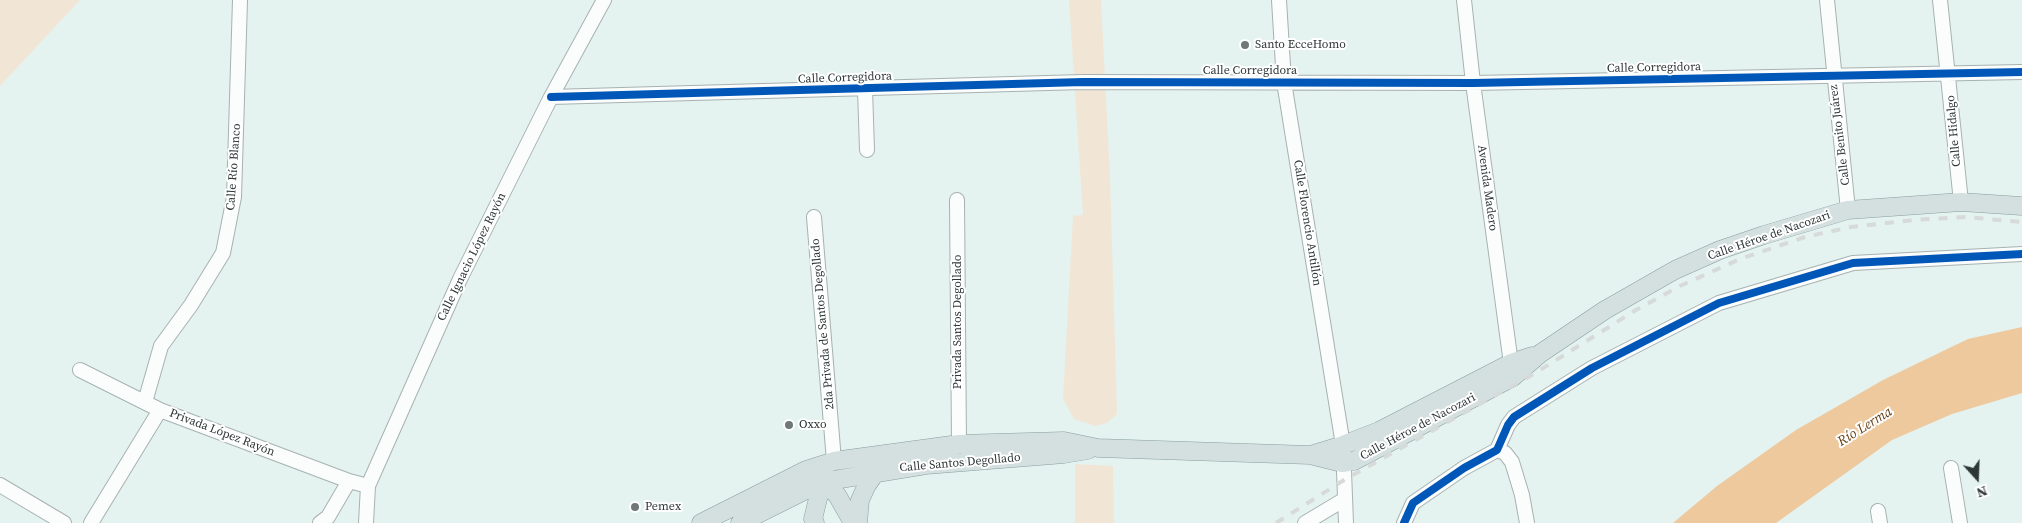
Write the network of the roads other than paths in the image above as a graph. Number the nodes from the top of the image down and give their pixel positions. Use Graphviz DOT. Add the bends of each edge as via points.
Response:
graph roads {
  1 [pos="240,0"];
  2 [pos="604,0"];
  3 [pos="1279,0"];
  4 [pos="1464,0"];
  5 [pos="1826,0"];
  6 [pos="1940,0"];
  7 [pos="2022,72"];
  8 [pos="1949,73"];
  9 [pos="1833,77"];
  10 [pos="1284,82"];
  11 [pos="1473,83"];
  12 [pos="865,89"];
  13 [pos="551,97"];
  14 [pos="867,150"];
  15 [pos="957,200"];
  16 [pos="1961,202"];
  17 [pos="2022,206"];
  18 [pos="1848,210"];
  19 [pos="814,217"];
  20 [pos="2022,254"];
  21 [pos="80,370"];
  22 [pos="1512,370"];
  23 [pos="145,402"];
  24 [pos="160,410"];
  25 [pos="959,444"];
  26 [pos="1343,445"];
  27 [pos="1098,448"];
  28 [pos="1498,450"];
  29 [pos="1310,455"];
  30 [pos="830,463"];
  31 [pos="1342,463"];
  32 [pos="1950,468"];
  33 [pos="806,470"];
  34 [pos="876,472"];
  35 [pos="349,481"];
  36 [pos="822,482"];
  37 [pos="0,485"];
  38 [pos="368,486"];
  39 [pos="1345,499"];
  40 [pos="779,504"];
  41 [pos="814,521"];
  42 [pos="64,523"];
  43 [pos="90,523"];
  44 [pos="320,523"];
  45 [pos="366,523"];
  46 [pos="701,523"];
  47 [pos="740,523"];
  48 [pos="853,523"];
  49 [pos="858,523"];
  50 [pos="1305,523"];
  51 [pos="1346,523"];
  52 [pos="1404,523"];
  53 [pos="1527,523"];
  54 [pos="1960,523"];
  1 -- 23 [label="street, Calle Río Blanco" via="234,197 223,253 191,306 161,346"];
  2 -- 13 [label="street, Calle Ignacio López Rayón"];
  3 -- 10 [label="street, Calle Florencio Antillón"];
  4 -- 11 [label="street, Avenida Madero"];
  5 -- 9 [label="street, Calle Benito Juárez"];
  6 -- 8 [label="street, Calle Hidalgo"];
  7 -- 8 [label="street, Calle Corregidora"];
  8 -- 9 [label="street, Calle Corregidora"];
  8 -- 16 [label="street, Calle Hidalgo"];
  9 -- 11 [label="street, Calle Corregidora"];
  9 -- 18 [label="street, Calle Benito Juárez"];
  10 -- 11 [label="street, Calle Corregidora"];
  10 -- 12 [label="street, Calle Corregidora" via="1083,82"];
  10 -- 26 [label="street, Calle Florencio Antillón"];
  11 -- 22 [label="street, Avenida Madero"];
  12 -- 13 [label="street, Calle Corregidora"];
  12 -- 14 [label="street"];
  13 -- 38 [label="street, Calle Ignacio López Rayón" via="460,279"];
  15 -- 25 [label="street, Privada Santos Degollado"];
  16 -- 17 [label="main road, Calle Héroe de Nacozari"];
  16 -- 18 [label="main road, Calle Héroe de Nacozari"];
  18 -- 22 [label="main road, Calle Héroe de Nacozari" via="1720,250 1675,270 1605,310"];
  19 -- 30 [label="street, 2da Privada de Santos Degollado"];
  20 -- 28 [label="street" via="1853,263 1719,303 1592,368 1514,417"];
  21 -- 23 [label="street, Privada López Rayón"];
  22 -- 26 [label="main road, Calle Héroe de Nacozari"];
  22 -- 31 [label="main road, Calle Héroe de Nacozari" via="1365,456 1354,462"];
  23 -- 24 [label="street, Privada López Rayón"];
  24 -- 35 [label="street, Privada López Rayón"];
  24 -- 43 [label="street"];
  25 -- 27 [label="main road, Calle Santos Degollado" via="1064,441"];
  25 -- 30 [label="main road, Calle Santos Degollado"];
  26 -- 29 [label="main road, Calle Santos Degollado"];
  26 -- 31 [label="street, Calle Florencio Antillón"];
  27 -- 29 [label="main road, Calle Santos Degollado"];
  27 -- 34 [label="main road, Calle Santos Degollado"];
  28 -- 52 [label="street" via="1413,502"];
  28 -- 53 [label="street" via="1512,462"];
  29 -- 31 [label="main road, Calle Santos Degollado"];
  30 -- 33 [label="main road, Calle Santos Degollado"];
  30 -- 36 [label="main road"];
  31 -- 39 [label="street, Calle Florencio Antillón"];
  32 -- 54 [label="street"];
  33 -- 36 [label="main road"];
  33 -- 46 [label="main road, Calle Santos Degollado"];
  34 -- 36 [label="main road, Calle Santos Degollado"];
  34 -- 49 [label="main road" via="860,500"];
  35 -- 38 [label="street, Privada López Rayón"];
  35 -- 44 [label="street" via="328,517"];
  36 -- 40 [label="main road, Calle Santos Degollado"];
  36 -- 41 [label="main road"];
  36 -- 48 [label="main road" via="837,495"];
  37 -- 42 [label="street"];
  38 -- 45 [label="street, Calle Ignacio López Rayón"];
  39 -- 50 [label="street"];
  39 -- 51 [label="street, Calle Florencio Antillón"];
  40 -- 41 [label="main road" via="794,506"];
  40 -- 47 [label="main road, Calle Santos Degollado"];
}
